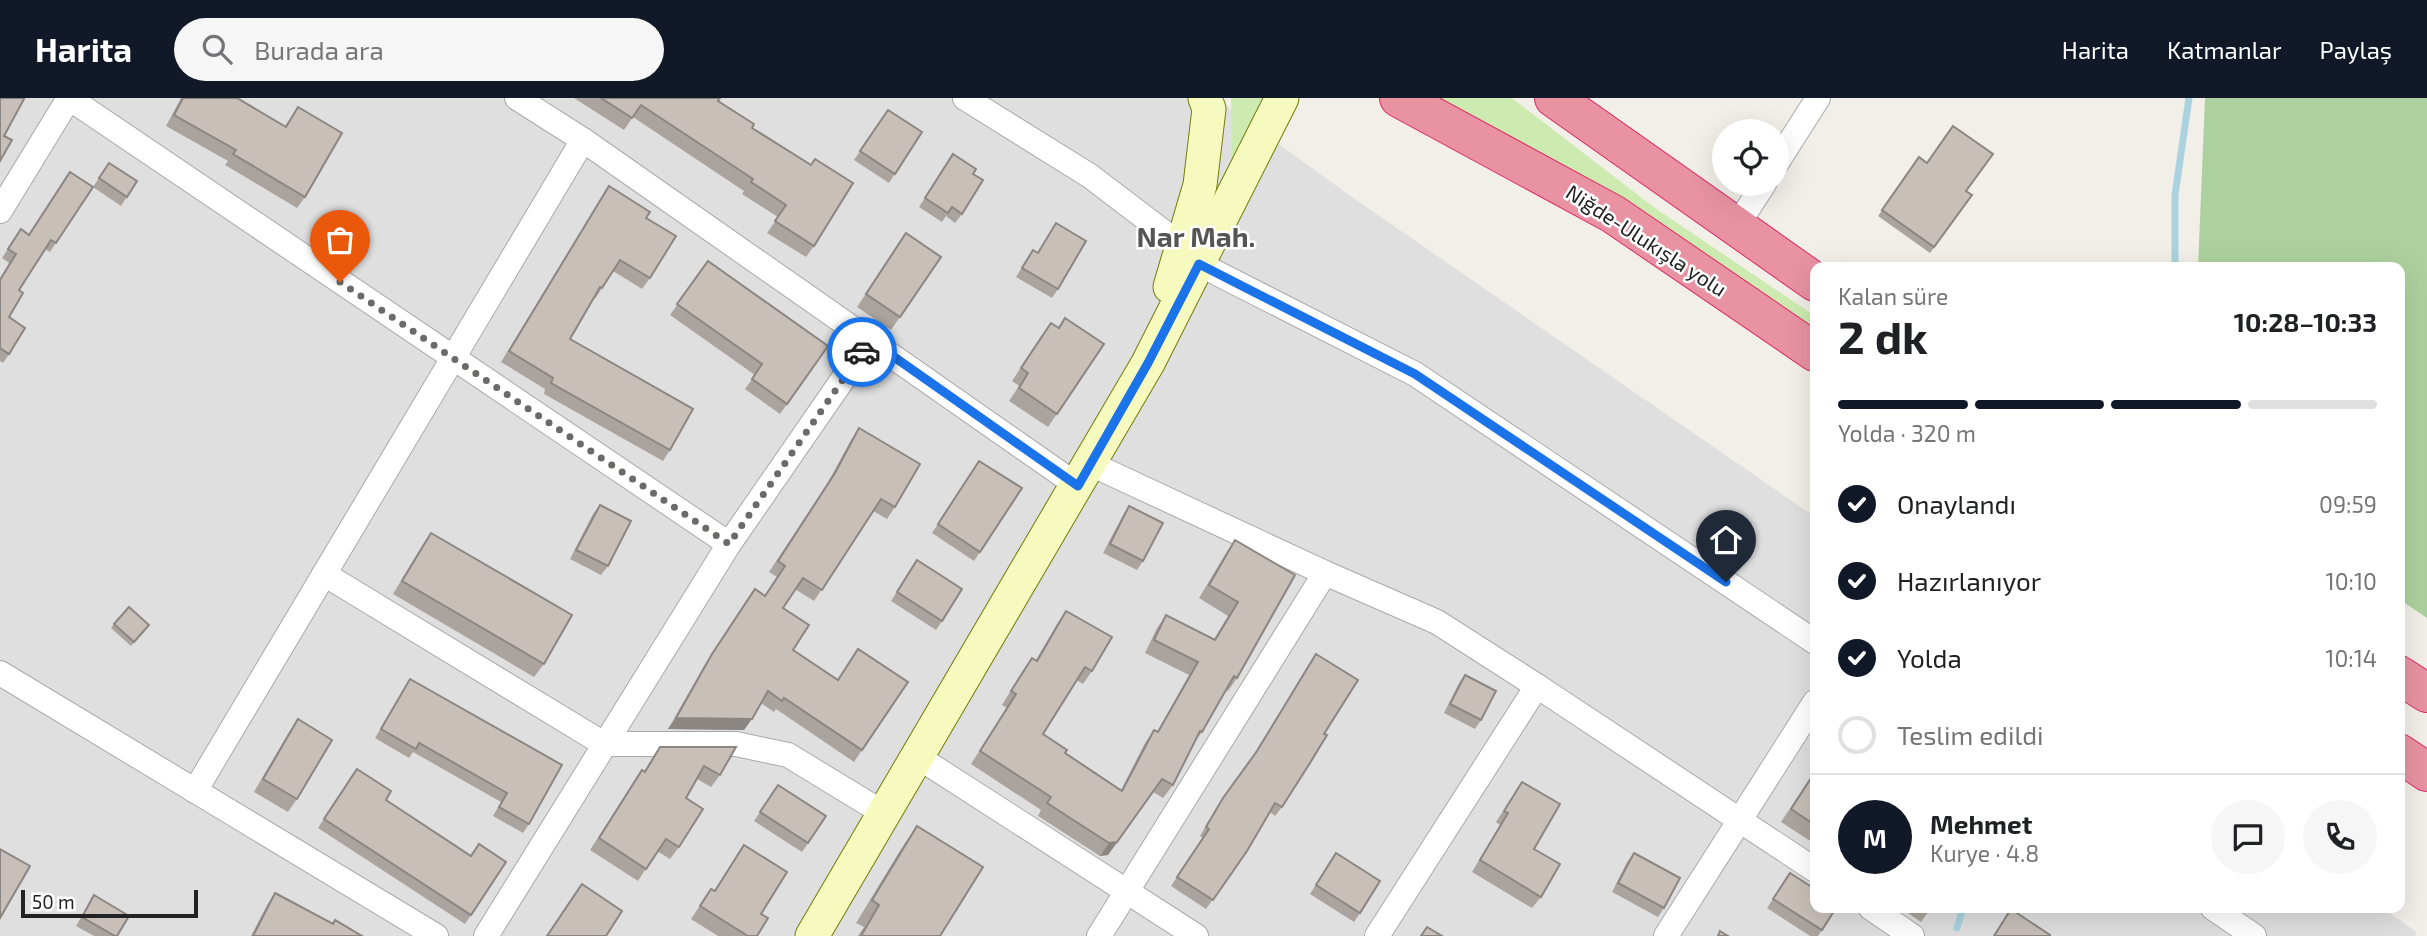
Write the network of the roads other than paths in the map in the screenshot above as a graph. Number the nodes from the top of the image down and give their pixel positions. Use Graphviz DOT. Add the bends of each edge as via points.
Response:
graph roads {
  1 [pos="69,98"];
  2 [pos="517,98"];
  3 [pos="965,98"];
  4 [pos="1205,98"];
  5 [pos="1282,98"];
  6 [pos="1399,98"];
  7 [pos="1554,98"];
  8 [pos="1818,98"];
  9 [pos="583,139"];
  10 [pos="1789,144"];
  11 [pos="1755,196"];
  12 [pos="2,202"];
  13 [pos="1736,227"];
  14 [pos="1191,255"];
  15 [pos="1810,279"];
  16 [pos="870,340"];
  17 [pos="1810,349"];
  18 [pos="453,358"];
  19 [pos="1084,475"];
  20 [pos="729,544"];
  21 [pos="1325,573"];
  22 [pos="324,574"];
  23 [pos="1810,639"];
  24 [pos="0,673"];
  25 [pos="2405,679"];
  26 [pos="1537,686"];
  27 [pos="2427,693"];
  28 [pos="1810,710"];
  29 [pos="604,744"];
  30 [pos="918,757"];
  31 [pos="2405,757"];
  32 [pos="2427,772"];
  33 [pos="195,791"];
  34 [pos="885,814"];
  35 [pos="1740,819"];
  36 [pos="1810,867"];
  37 [pos="1127,891"];
  38 [pos="1878,913"];
  39 [pos="2219,913"];
  40 [pos="2243,933"];
  41 [pos="436,936"];
  42 [pos="486,936"];
  43 [pos="812,936"];
  44 [pos="1099,936"];
  45 [pos="1196,936"];
  46 [pos="1377,936"];
  47 [pos="1666,936"];
  48 [pos="1912,936"];
  1 -- 12 [label="street"];
  1 -- 18 [label="street"];
  2 -- 9 [label="street"];
  3 -- 14 [label="street" via="1090,176"];
  4 -- 14 [label="street" via="1209,109"];
  5 -- 14 [label="street"];
  6 -- 17 [label="highway, Niğde-Ulukışla yolu" via="1614,214"];
  7 -- 13 [label="highway"];
  8 -- 10 [label="street"];
  9 -- 16 [label="street"];
  9 -- 18 [label="street"];
  11 -- 13 [label="street"];
  13 -- 15 [label="highway"];
  14 -- 19 [label="street" via="1148,363"];
  14 -- 23 [label="street" via="1415,374"];
  16 -- 19 [label="street"];
  16 -- 20 [label="street"];
  18 -- 20 [label="street"];
  18 -- 22 [label="street"];
  19 -- 21 [label="street"];
  19 -- 30 [label="street"];
  20 -- 29 [label="street"];
  21 -- 26 [label="street" via="1437,622"];
  21 -- 37 [label="street"];
  22 -- 29 [label="street"];
  22 -- 33 [label="street"];
  24 -- 33 [label="street"];
  25 -- 27 [label="highway"];
  26 -- 35 [label="street"];
  26 -- 46 [label="street"];
  28 -- 35 [label="street"];
  29 -- 34 [label="street" via="736,744 788,755"];
  29 -- 42 [label="street"];
  30 -- 34 [label="street"];
  30 -- 37 [label="street"];
  31 -- 32 [label="highway"];
  33 -- 41 [label="street"];
  34 -- 43 [label="street"];
  35 -- 36 [label="street"];
  35 -- 47 [label="street"];
  37 -- 44 [label="street"];
  37 -- 45 [label="street"];
  38 -- 48 [label="street"];
  39 -- 40 [label="street"];
}
